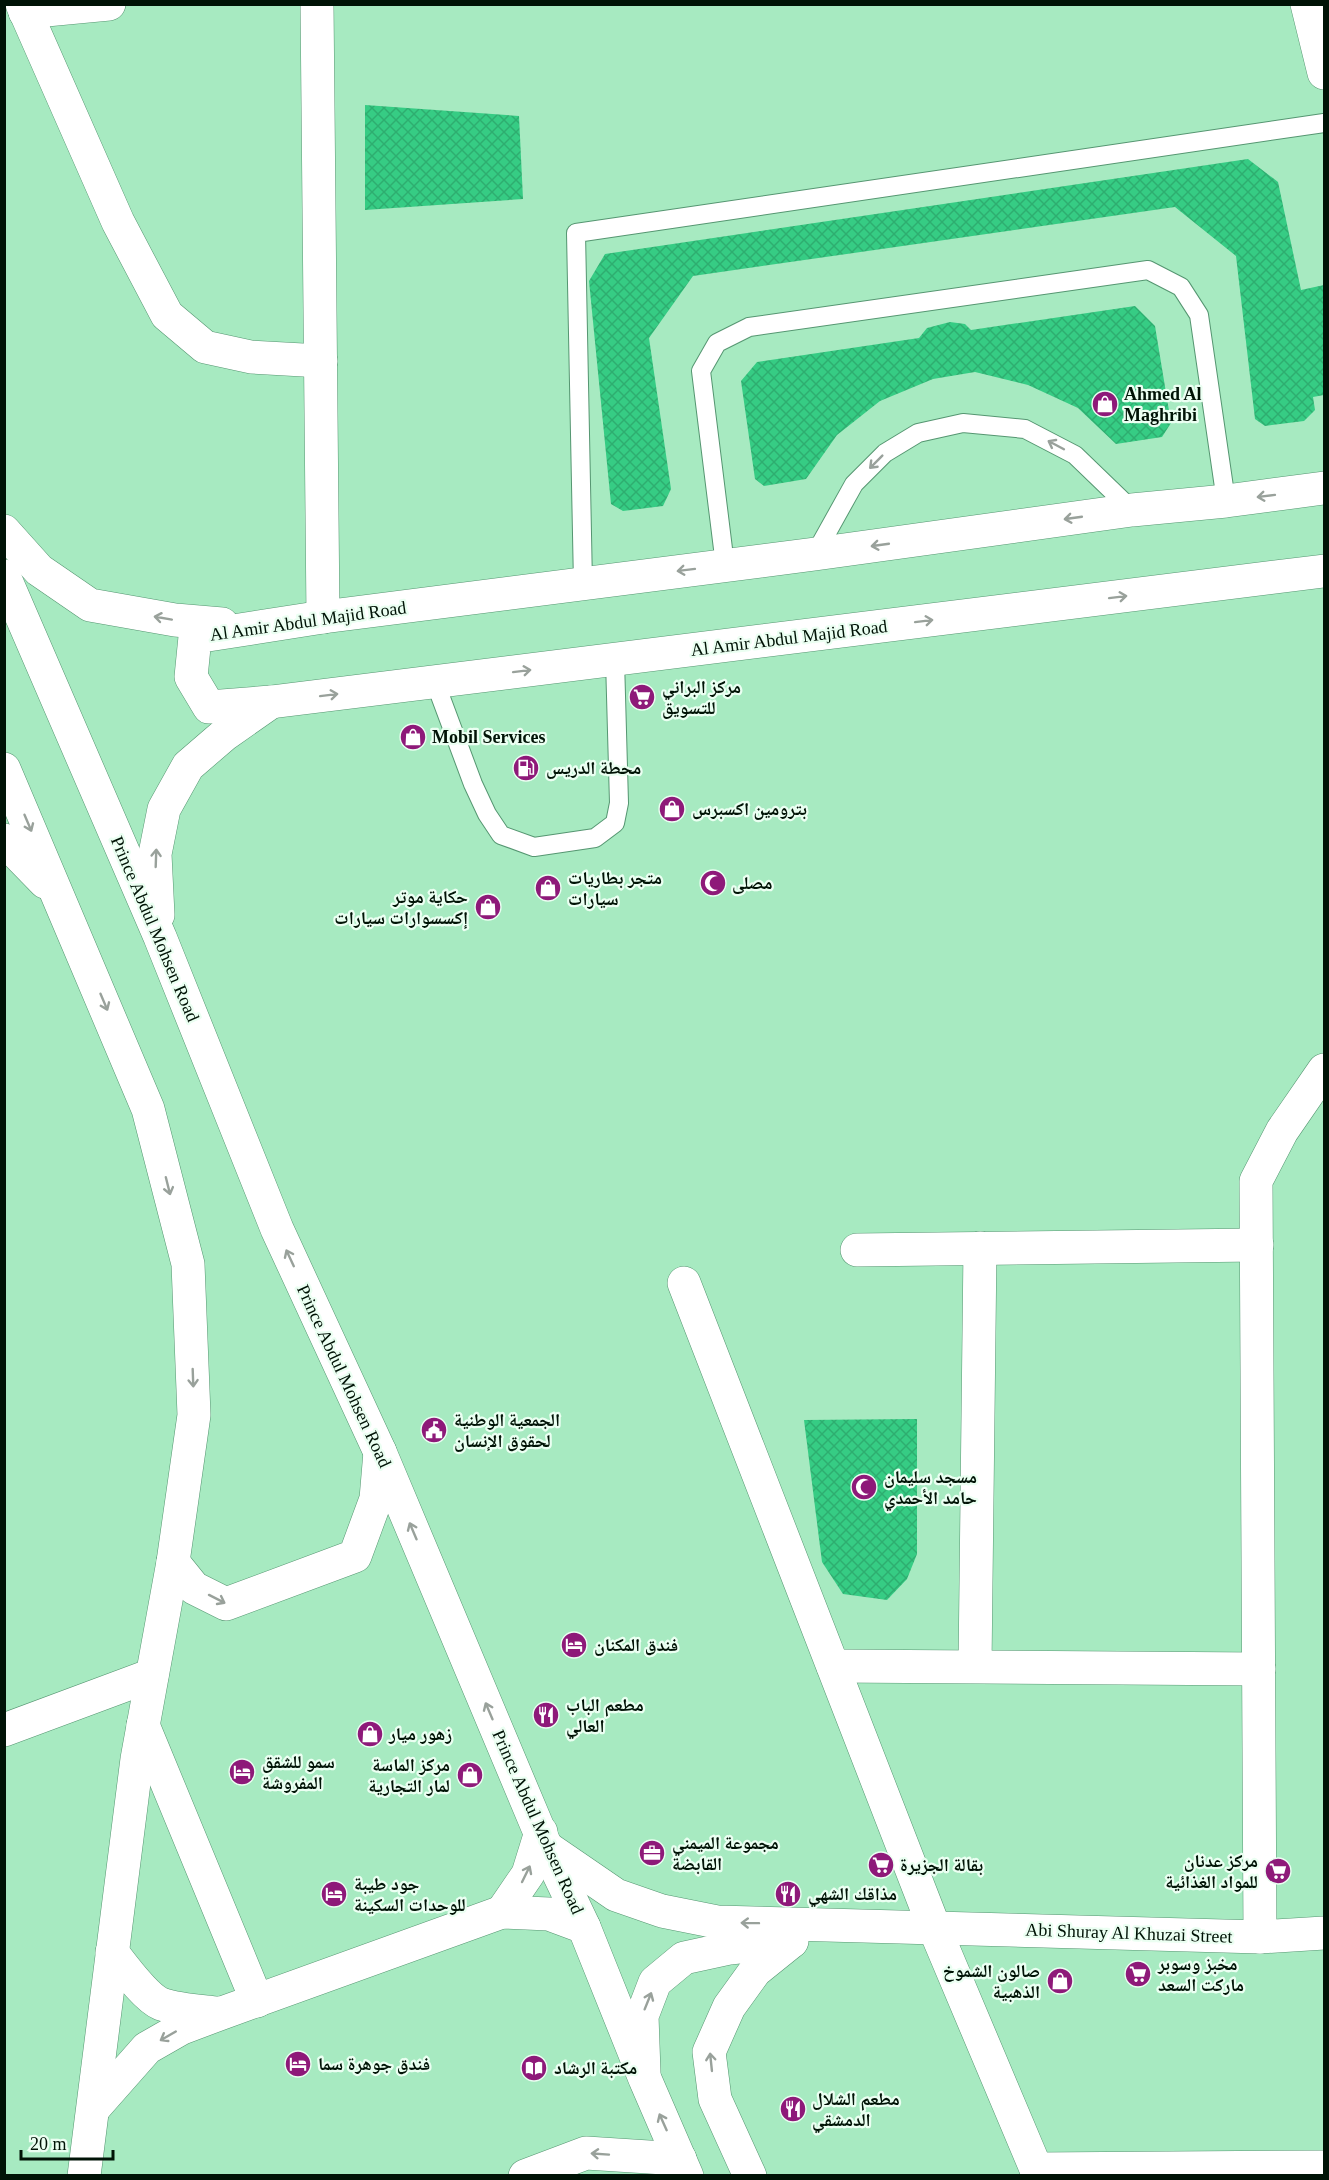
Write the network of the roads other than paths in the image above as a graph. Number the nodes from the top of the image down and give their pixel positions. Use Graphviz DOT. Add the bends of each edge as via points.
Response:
graph roads {
  1 [pos="109,4"];
  2 [pos="317,4"];
  3 [pos="1307,4"];
  4 [pos="23,8"];
  5 [pos="1324,73"];
  6 [pos="1324,123"];
  7 [pos="321,361"];
  8 [pos="1324,488"];
  9 [pos="1226,501"];
  10 [pos="1132,510"];
  11 [pos="4,531"];
  12 [pos="815,554"];
  13 [pos="725,565"];
  14 [pos="1324,571"];
  15 [pos="4,576"];
  16 [pos="583,584"];
  17 [pos="324,617"];
  18 [pos="263,627"];
  19 [pos="615,660"];
  20 [pos="435,682"];
  21 [pos="271,702"];
  22 [pos="4,769"];
  23 [pos="4,840"];
  24 [pos="59,897"];
  25 [pos="160,937"];
  26 [pos="1324,1070"];
  27 [pos="1257,1245"];
  28 [pos="980,1248"];
  29 [pos="857,1250"];
  30 [pos="684,1283"];
  31 [pos="380,1452"];
  32 [pos="173,1562"];
  33 [pos="833,1666"];
  34 [pos="975,1666"];
  35 [pos="1259,1669"];
  36 [pos="152,1675"];
  37 [pos="143,1725"];
  38 [pos="4,1730"];
  39 [pos="543,1840"];
  40 [pos="502,1912"];
  41 [pos="584,1927"];
  42 [pos="934,1927"];
  43 [pos="1324,1933"];
  44 [pos="1260,1936"];
  45 [pos="791,1942"];
  46 [pos="112,1952"];
  47 [pos="256,2001"];
  48 [pos="222,2013"];
  49 [pos="645,2079"];
  50 [pos="94,2108"];
  51 [pos="683,2167"];
  52 [pos="1324,2167"];
  53 [pos="1284,2171"];
  54 [pos="1038,2172"];
  55 [pos="84,2175"];
  56 [pos="525,2175"];
  57 [pos="750,2175"];
  1 -- 4 [label="street"];
  2 -- 7 [label="street"];
  3 -- 5 [label="street"];
  4 -- 7 [label="street" via="118,222 167,315 205,347 251,357"];
  6 -- 16 [label="lane" via="576,233"];
  7 -- 17 [label="street"];
  8 -- 9 [label="street, Al Amir Abdul Majid Road, one-way"];
  9 -- 10 [label="street, Al Amir Abdul Majid Road"];
  9 -- 13 [label="lane" via="1199,315 1181,287 1148,270 749,327 717,343 701,371"];
  10 -- 12 [label="street, Al Amir Abdul Majid Road, one-way"];
  10 -- 12 [label="lane, one-way" via="1075,455 1035,434 1025,429 963,423 918,432 885,453 854,484"];
  18 -- 11 [label="street, one-way" via="176,620 90,605 39,570"];
  12 -- 13 [label="street, Al Amir Abdul Majid Road"];
  13 -- 16 [label="street, Al Amir Abdul Majid Road, one-way"];
  19 -- 14 [label="street, Al Amir Abdul Majid Road, one-way"];
  15 -- 25 [label="street, Prince Abdul Mohsen Road"];
  16 -- 17 [label="street, Al Amir Abdul Majid Road"];
  17 -- 18 [label="street, Al Amir Abdul Majid Road"];
  18 -- 21 [label="street, Al Amir Abdul Majid Road" via="195,637 191,677 209,707"];
  20 -- 19 [label="street, Al Amir Abdul Majid Road, one-way"];
  19 -- 20 [label="lane" via="619,803 615,823 595,838 534,847 501,836 487,814"];
  21 -- 20 [label="street, Al Amir Abdul Majid Road, one-way"];
  25 -- 21 [label="street, one-way" via="155,854 164,809 188,766"];
  22 -- 24 [label="street, one-way"];
  23 -- 24 [label="street"];
  24 -- 32 [label="street, one-way" via="148,1109 188,1264 194,1415"];
  31 -- 25 [label="street, Prince Abdul Mohsen Road, one-way" via="276,1229"];
  26 -- 27 [label="street" via="1282,1131 1256,1180"];
  27 -- 28 [label="street"];
  27 -- 35 [label="street"];
  28 -- 29 [label="street"];
  28 -- 34 [label="street"];
  30 -- 33 [label="street"];
  32 -- 31 [label="street, one-way" via="194,1587 226,1604 355,1556 376,1499"];
  39 -- 31 [label="street, Prince Abdul Mohsen Road, one-way"];
  32 -- 36 [label="street"];
  33 -- 34 [label="street"];
  33 -- 42 [label="street"];
  34 -- 35 [label="street"];
  35 -- 44 [label="street"];
  36 -- 37 [label="street"];
  36 -- 38 [label="street"];
  37 -- 46 [label="street"];
  37 -- 47 [label="street"];
  40 -- 39 [label="street, one-way" via="528,1874"];
  39 -- 41 [label="street, Prince Abdul Mohsen Road"];
  42 -- 39 [label="street, one-way" via="717,1922 662,1911 616,1895"];
  40 -- 41 [label="street" via="549,1914"];
  40 -- 47 [label="street"];
  41 -- 49 [label="street, Prince Abdul Mohsen Road"];
  42 -- 44 [label="street, Abi Shuray Al Khuzai Street"];
  42 -- 45 [label="street"];
  42 -- 54 [label="street"];
  43 -- 44 [label="street, Abi Shuray Al Khuzai Street"];
  49 -- 45 [label="street, one-way" via="642,2016 655,1982 684,1958 730,1948"];
  57 -- 45 [label="street, one-way" via="715,2099 709,2052 729,2007 755,1971"];
  46 -- 48 [label="street" via="159,2003"];
  46 -- 50 [label="street"];
  47 -- 48 [label="street"];
  48 -- 50 [label="street, one-way" via="182,2028 147,2048"];
  51 -- 49 [label="street, Prince Abdul Mohsen Road, one-way"];
  50 -- 55 [label="street"];
  51 -- 56 [label="street, one-way" via="586,2153"];
  52 -- 53 [label="street"];
  53 -- 54 [label="street"];
}
